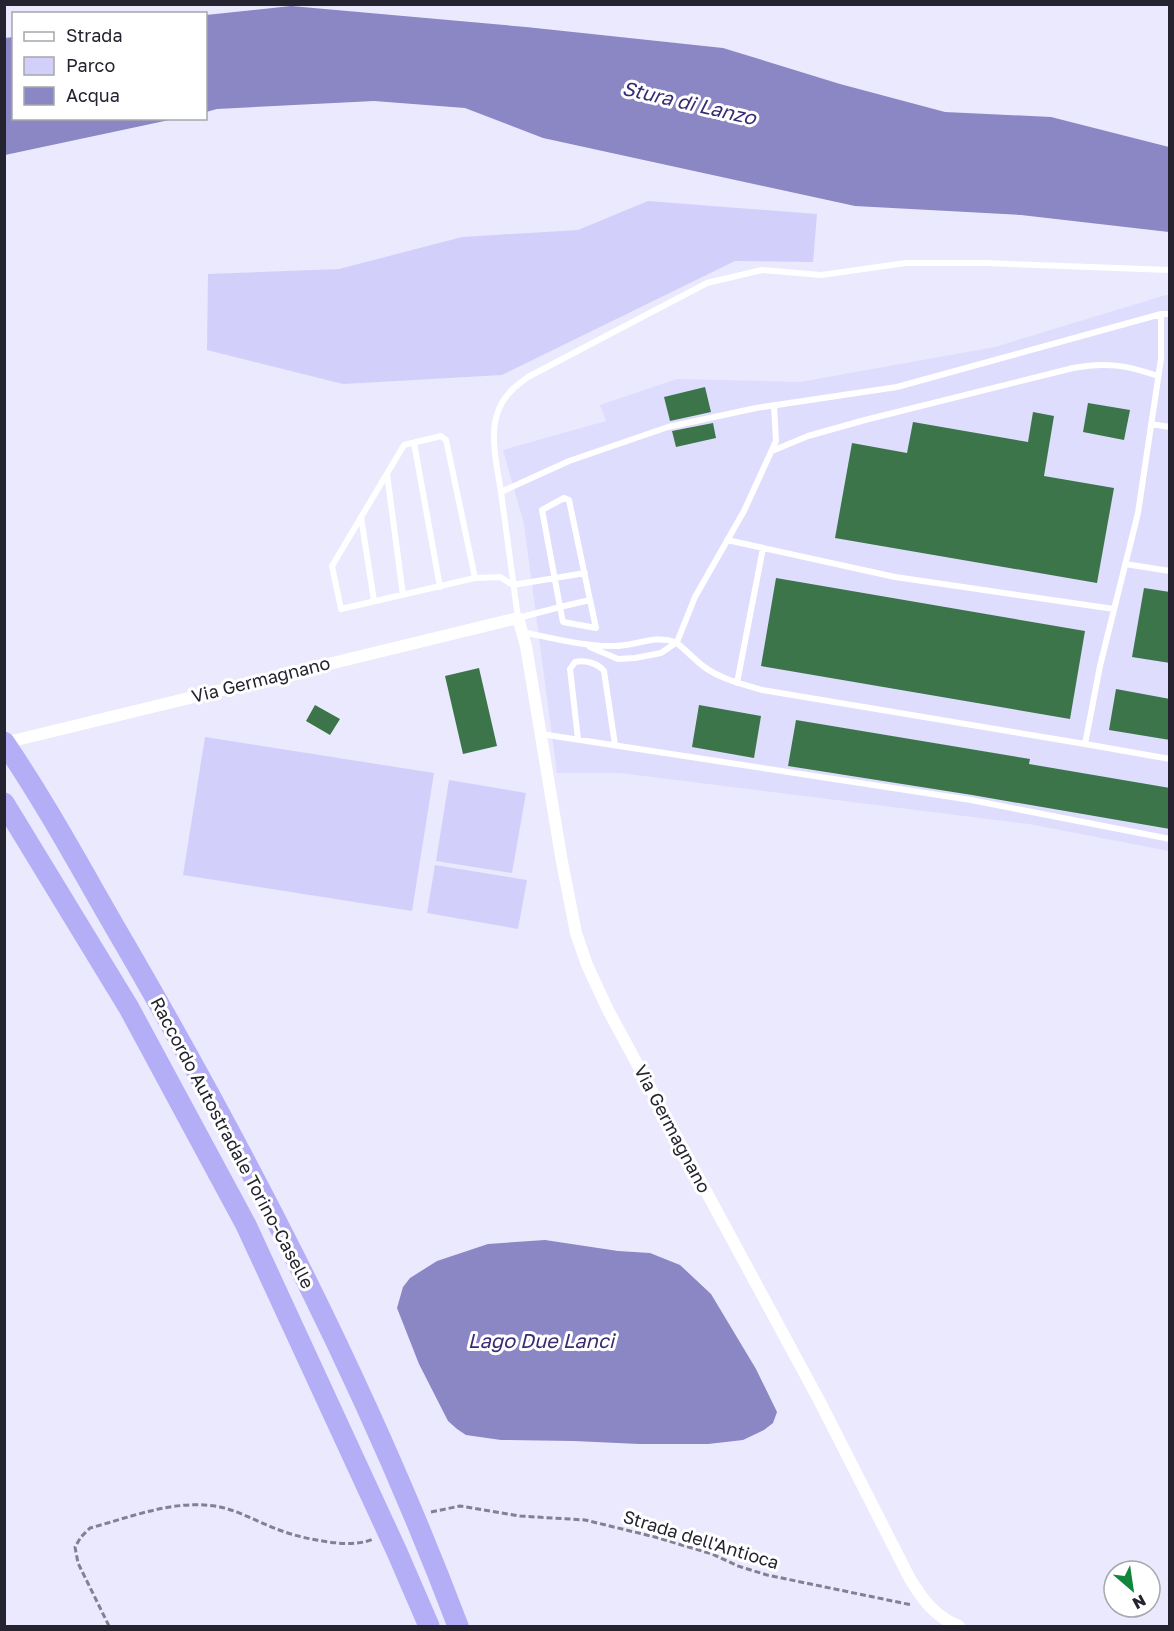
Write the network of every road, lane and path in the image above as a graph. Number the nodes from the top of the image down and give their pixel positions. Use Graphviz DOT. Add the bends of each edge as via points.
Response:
graph roads {
  1 [pos="1170,270"];
  2 [pos="1161,314"];
  3 [pos="1170,314"];
  4 [pos="1161,351"];
  5 [pos="1170,352"];
  6 [pos="1158,376"];
  7 [pos="774,405"];
  8 [pos="1151,424"];
  9 [pos="1170,427"];
  10 [pos="414,443"];
  11 [pos="772,451"];
  12 [pos="387,473"];
  13 [pos="501,492"];
  14 [pos="361,517"];
  15 [pos="727,540"];
  16 [pos="763,548"];
  17 [pos="1125,564"];
  18 [pos="1170,571"];
  19 [pos="585,573"];
  20 [pos="475,578"];
  21 [pos="555,579"];
  22 [pos="513,585"];
  23 [pos="440,587"];
  24 [pos="403,595"];
  25 [pos="591,600"];
  26 [pos="374,602"];
  27 [pos="560,607"];
  28 [pos="1114,609"];
  29 [pos="518,618"];
  30 [pos="520,631"];
  31 [pos="676,642"];
  32 [pos="585,645"];
  33 [pos="737,683"];
  34 [pos="540,734"];
  35 [pos="578,739"];
  36 [pos="4,742"];
  37 [pos="1085,744"];
  38 [pos="615,745"];
  39 [pos="1170,759"];
  40 [pos="4,803"];
  41 [pos="1170,838"];
  42 [pos="433,1512"];
  43 [pos="367,1542"];
  44 [pos="926,1604"];
  45 [pos="109,1626"];
  46 [pos="429,1626"];
  47 [pos="458,1626"];
  48 [pos="959,1626"];
  1 -- 13 [label="lane, Via Germagnano" via="906,263 821,275 762,270 707,283 528,377 509,392 495,415 494,443"];
  2 -- 3 [label="lane"];
  2 -- 4 [label="lane"];
  2 -- 7 [label="lane" via="897,387"];
  4 -- 5 [label="lane"];
  4 -- 6 [label="lane"];
  6 -- 8 [label="lane"];
  6 -- 11 [label="lane" via="1130,366 1098,364 1073,368 865,420"];
  7 -- 11 [label="lane" via="777,434"];
  7 -- 13 [label="lane" via="668,427 569,461"];
  8 -- 9 [label="lane"];
  8 -- 17 [label="lane" via="1138,513"];
  10 -- 12 [label="lane" via="404,445"];
  10 -- 20 [label="lane" via="441,436 446,440"];
  10 -- 23 [label="lane"];
  11 -- 15 [label="lane"];
  12 -- 14 [label="lane"];
  12 -- 24 [label="lane"];
  13 -- 22 [label="lane, Via Germagnano"];
  14 -- 26 [label="lane"];
  14 -- 26 [label="lane" via="332,566 341,609"];
  15 -- 16 [label="lane"];
  15 -- 31 [label="lane" via="695,597"];
  16 -- 28 [label="lane" via="895,577"];
  16 -- 33 [label="lane"];
  17 -- 18 [label="lane"];
  17 -- 28 [label="lane"];
  19 -- 21 [label="lane"];
  19 -- 21 [label="lane" via="569,500 564,498 542,510"];
  19 -- 25 [label="lane"];
  20 -- 22 [label="lane" via="500,577"];
  20 -- 23 [label="lane"];
  21 -- 22 [label="lane"];
  21 -- 27 [label="lane"];
  22 -- 29 [label="lane, Via Germagnano"];
  23 -- 24 [label="lane"];
  24 -- 26 [label="lane"];
  25 -- 27 [label="lane"];
  25 -- 27 [label="lane" via="596,628 563,622"];
  27 -- 29 [label="lane"];
  28 -- 37 [label="lane"];
  29 -- 30 [label="street, Via Germagnano"];
  29 -- 36 [label="street, Via Germagnano"];
  30 -- 32 [label="lane"];
  30 -- 34 [label="street, Via Germagnano" via="526,646"];
  31 -- 32 [label="lane" via="658,639 615,646"];
  31 -- 32 [label="lane" via="662,652 618,659"];
  31 -- 33 [label="lane" via="706,669"];
  33 -- 37 [label="lane"];
  34 -- 35 [label="lane"];
  34 -- 44 [label="street, Via Germagnano" via="576,933 587,965"];
  35 -- 38 [label="lane"];
  35 -- 38 [label="lane" via="570,669 580,661 604,670"];
  36 -- 47 [label="highway, Raccordo Autostradale Torino-Caselle" via="162,1010 276,1217 398,1477"];
  37 -- 39 [label="lane"];
  38 -- 41 [label="lane" via="971,800"];
  40 -- 46 [label="highway, Raccordo Autostradale Torino-Caselle" via="129,1008 246,1225"];
  42 -- 44 [label="path, Strada dell'Antioca" via="460,1506 520,1516 585,1520 712,1554 767,1575 911,1605"];
  43 -- 45 [label="path" via="311,1540 242,1513 190,1504 90,1528 75,1547 78,1563"];
  44 -- 48 [label="street, Via Germagnano" via="946,1621"];
}
